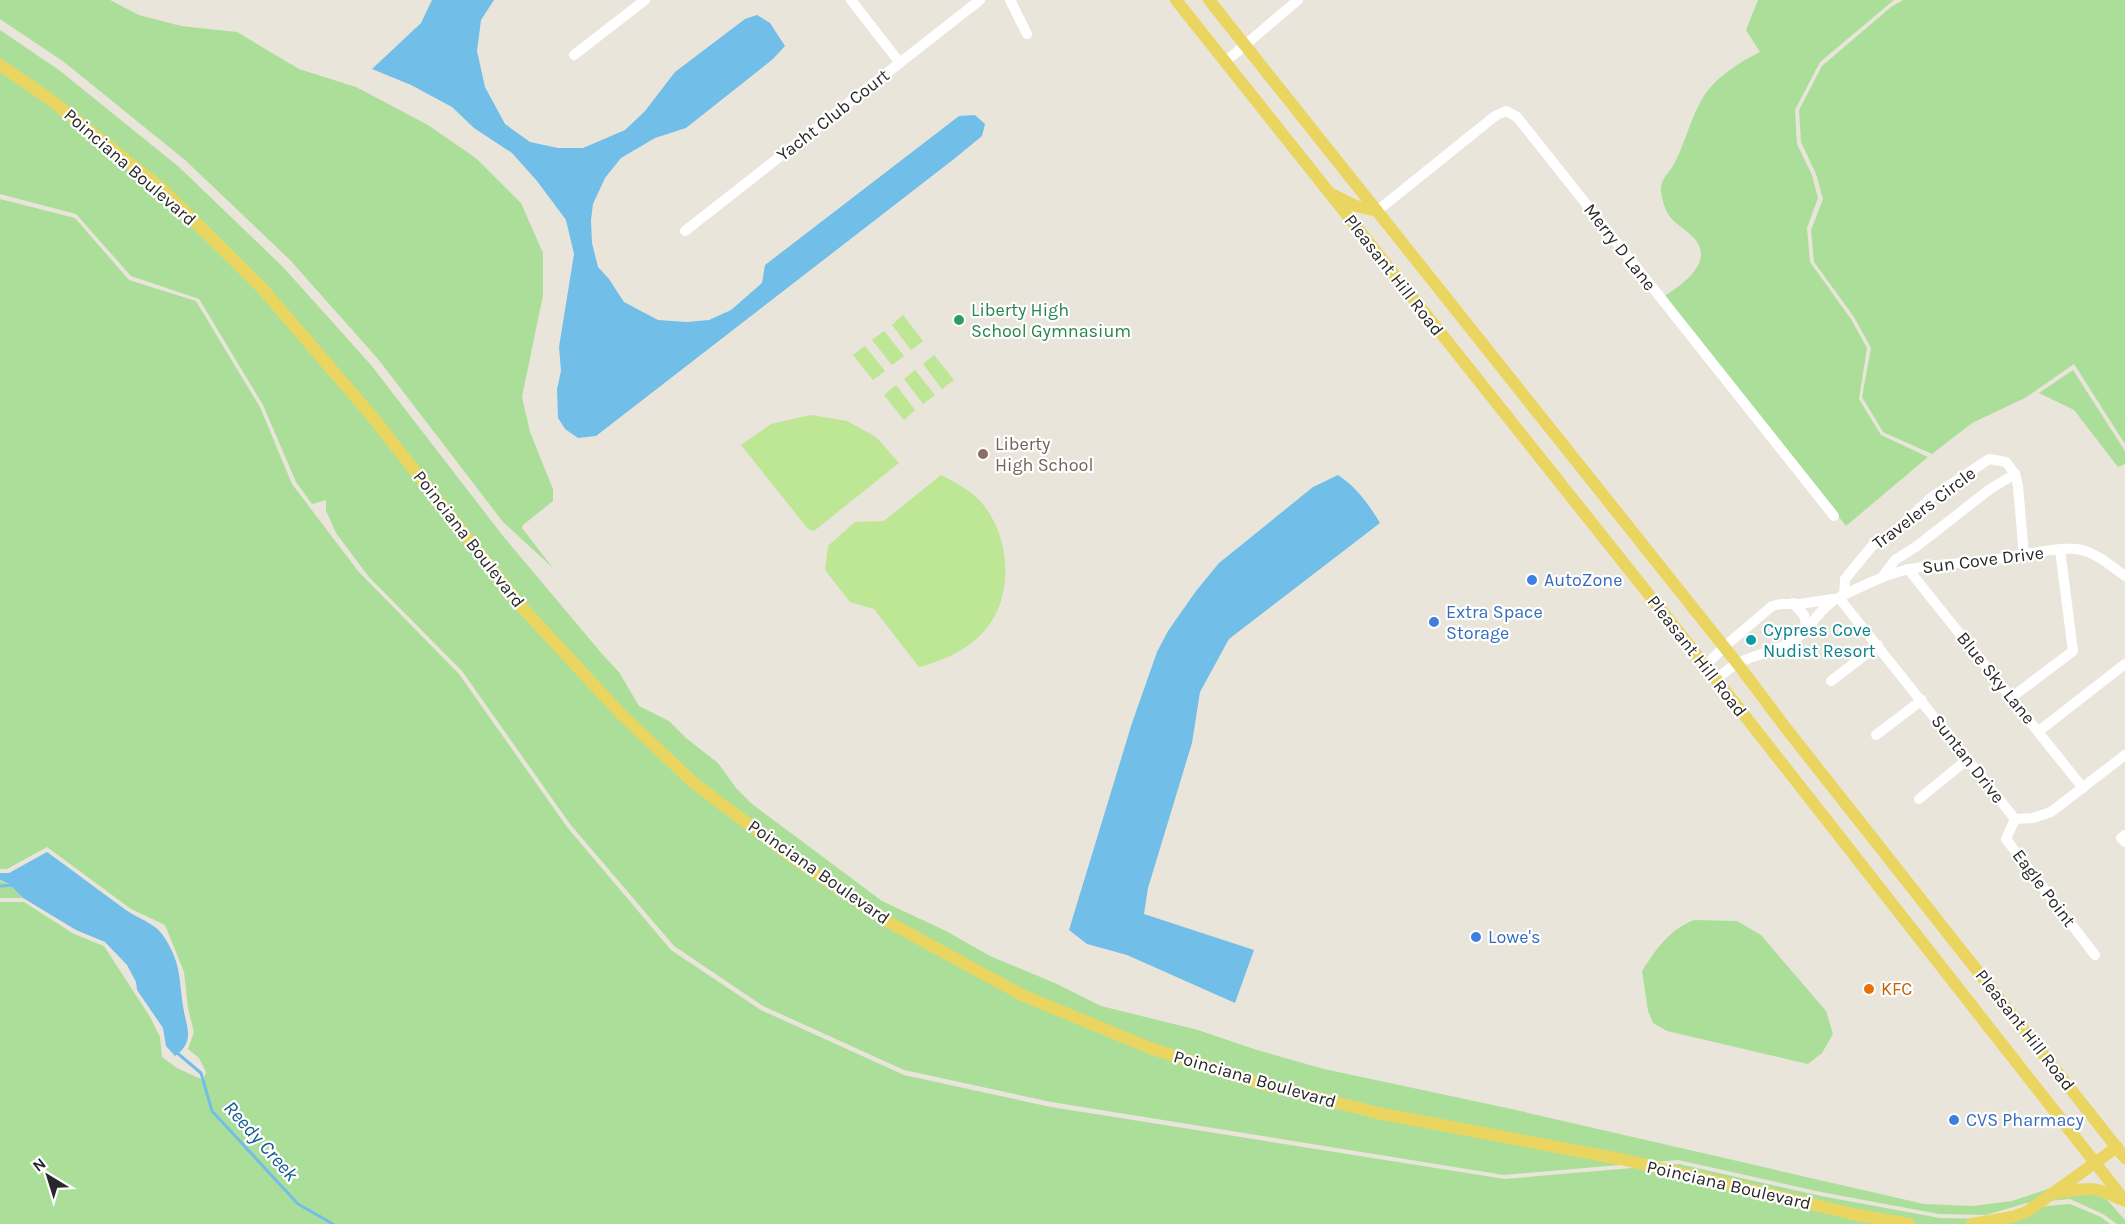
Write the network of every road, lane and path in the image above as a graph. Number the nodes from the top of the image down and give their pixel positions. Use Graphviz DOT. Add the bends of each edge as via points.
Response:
graph roads {
  1 [pos="645,0"];
  2 [pos="851,0"];
  3 [pos="981,0"];
  4 [pos="1010,0"];
  5 [pos="1176,0"];
  6 [pos="1209,0"];
  7 [pos="1298,0"];
  8 [pos="1027,34"];
  9 [pos="1245,46"];
  10 [pos="574,55"];
  11 [pos="1225,62"];
  12 [pos="900,63"];
  13 [pos="0,65"];
  14 [pos="1328,191"];
  15 [pos="1377,211"];
  16 [pos="685,231"];
  17 [pos="2015,474"];
  18 [pos="1834,516"];
  19 [pos="2060,550"];
  20 [pos="2024,556"];
  21 [pos="1908,569"];
  22 [pos="1883,576"];
  23 [pos="2125,576"];
  24 [pos="1841,597"];
  25 [pos="1793,603"];
  26 [pos="1807,630"];
  27 [pos="1878,645"];
  28 [pos="1724,647"];
  29 [pos="1737,663"];
  30 [pos="2125,664"];
  31 [pos="1705,666"];
  32 [pos="1716,680"];
  33 [pos="1831,681"];
  34 [pos="2012,697"];
  35 [pos="1922,700"];
  36 [pos="2039,731"];
  37 [pos="1876,735"];
  38 [pos="2125,755"];
  39 [pos="1968,759"];
  40 [pos="2083,788"];
  41 [pos="1919,799"];
  42 [pos="2014,819"];
  43 [pos="2125,835"];
  44 [pos="2125,842"];
  45 [pos="2095,955"];
  46 [pos="2121,1144"];
  47 [pos="2125,1158"];
  48 [pos="2095,1163"];
  49 [pos="2055,1193"];
  50 [pos="2125,1201"];
  51 [pos="1909,1224"];
  52 [pos="1972,1224"];
  1 -- 10 [label="street"];
  2 -- 12 [label="street"];
  3 -- 12 [label="street, Yacht Club Court"];
  4 -- 8 [label="street"];
  5 -- 11 [label="main road, Pleasant Hill Road"];
  6 -- 9 [label="main road, Pleasant Hill Road"];
  7 -- 9 [label="street"];
  9 -- 11 [label="street"];
  9 -- 15 [label="main road, Pleasant Hill Road"];
  11 -- 14 [label="main road, Pleasant Hill Road"];
  12 -- 16 [label="street, Yacht Club Court"];
  13 -- 51 [label="main road, Poinciana Boulevard" via="51,100 162,189 261,287 371,415 519,604 620,713 696,784 792,857 890,923 1024,996 1150,1048 1259,1083 1378,1113 1625,1160"];
  14 -- 15 [label="main road" via="1356,206"];
  14 -- 31 [label="main road, Pleasant Hill Road"];
  15 -- 18 [label="street, Merry D Lane" via="1496,116 1506,111 1512,113"];
  15 -- 28 [label="main road, Pleasant Hill Road"];
  17 -- 20 [label="street"];
  17 -- 22 [label="street" via="1895,560"];
  17 -- 24 [label="street, Travelers Circle" via="2006,462 1989,459 1932,497 1892,534 1872,546 1845,579"];
  19 -- 20 [label="street, Sun Cove Drive"];
  19 -- 23 [label="street, Sun Cove Drive" via="2093,554"];
  19 -- 34 [label="street" via="2073,651"];
  20 -- 21 [label="street, Sun Cove Drive"];
  21 -- 22 [label="street, Sun Cove Drive"];
  21 -- 34 [label="street, Blue Sky Lane"];
  22 -- 24 [label="street, Sun Cove Drive"];
  24 -- 25 [label="street, Sun Cove Drive"];
  24 -- 26 [label="street, Sun Cove Drive" via="1826,605"];
  24 -- 27 [label="street, Suntan Drive"];
  25 -- 26 [label="street" via="1804,615"];
  25 -- 28 [label="street, Sun Cove Drive" via="1772,606"];
  26 -- 29 [label="street, Sun Cove Drive" via="1783,647"];
  27 -- 33 [label="street"];
  27 -- 35 [label="street, Suntan Drive"];
  28 -- 29 [label="main road, Pleasant Hill Road"];
  28 -- 31 [label="street, Sun Cove Drive"];
  29 -- 32 [label="street, Sun Cove Drive"];
  29 -- 46 [label="main road, Pleasant Hill Road"];
  30 -- 36 [label="street"];
  31 -- 32 [label="main road, Pleasant Hill Road"];
  32 -- 48 [label="main road, Pleasant Hill Road"];
  34 -- 36 [label="street, Blue Sky Lane"];
  35 -- 37 [label="street"];
  35 -- 39 [label="street, Suntan Drive"];
  36 -- 40 [label="street, Blue Sky Lane"];
  38 -- 40 [label="street, Suntan Drive"];
  39 -- 41 [label="street"];
  39 -- 42 [label="street, Suntan Drive"];
  40 -- 42 [label="street, Suntan Drive" via="2051,812"];
  42 -- 45 [label="street, Eagle Point" via="2006,839"];
  43 -- 44 [label="street" via="2121,838"];
  46 -- 47 [label="main road, Pleasant Hill Road"];
  46 -- 48 [label="main road"];
  48 -- 49 [label="main road"];
  48 -- 50 [label="main road, Pleasant Hill Road"];
  49 -- 50 [label="main road" via="2090,1187"];
  49 -- 52 [label="main road" via="2020,1214"];
}
